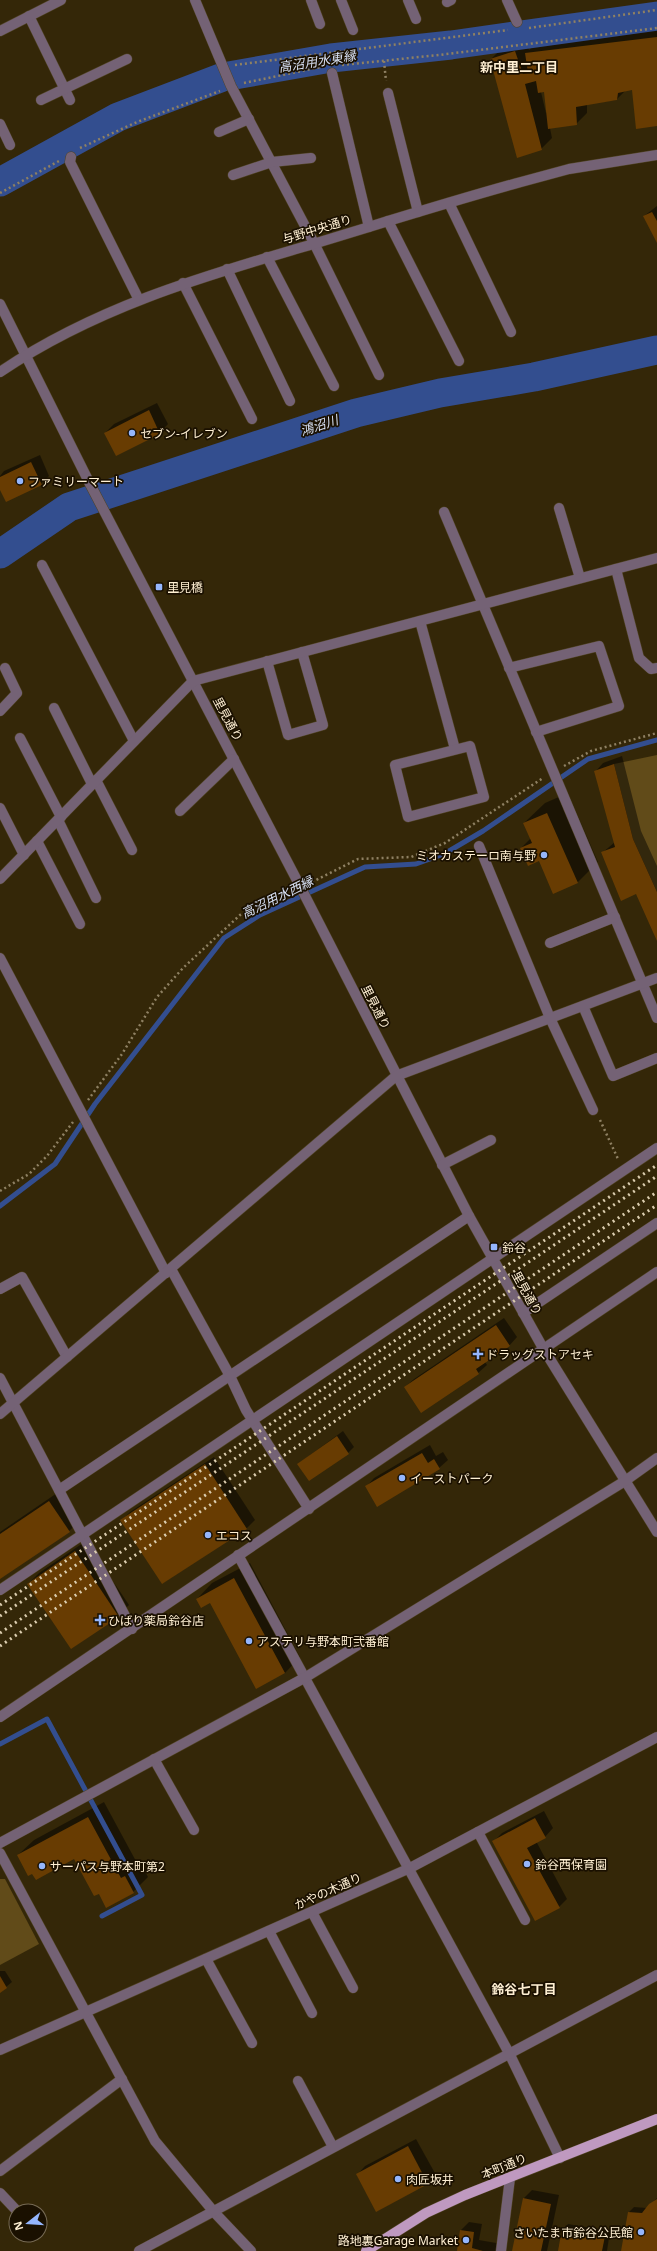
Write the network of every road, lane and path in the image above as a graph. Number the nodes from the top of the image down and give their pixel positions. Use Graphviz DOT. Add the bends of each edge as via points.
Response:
graph roads {
  1 [pos="61,0"];
  2 [pos="195,0"];
  3 [pos="342,0"];
  4 [pos="408,0"];
  5 [pos="507,0"];
  6 [pos="308,1"];
  7 [pos="657,10"];
  8 [pos="28,16"];
  9 [pos="416,19"];
  10 [pos="320,24"];
  11 [pos="514,26"];
  12 [pos="526,28"];
  13 [pos="1,29"];
  14 [pos="353,30"];
  15 [pos="127,59"];
  16 [pos="384,61"];
  17 [pos="227,67"];
  18 [pos="332,73"];
  19 [pos="65,88"];
  20 [pos="388,93"];
  21 [pos="41,100"];
  22 [pos="70,100"];
  23 [pos="249,119"];
  24 [pos="0,124"];
  25 [pos="219,132"];
  26 [pos="10,145"];
  27 [pos="657,155"];
  28 [pos="71,157"];
  29 [pos="311,158"];
  30 [pos="272,162"];
  31 [pos="233,175"];
  32 [pos="449,203"];
  33 [pos="418,212"];
  34 [pos="388,221"];
  35 [pos="369,227"];
  36 [pos="314,243"];
  37 [pos="267,257"];
  38 [pos="227,269"];
  39 [pos="183,283"];
  40 [pos="139,300"];
  41 [pos="0,304"];
  42 [pos="511,332"];
  43 [pos="27,354"];
  44 [pos="459,361"];
  45 [pos="0,372"];
  46 [pos="380,375"];
  47 [pos="334,386"];
  48 [pos="290,401"];
  49 [pos="252,419"];
  50 [pos="559,508"];
  51 [pos="444,512"];
  52 [pos="657,558"];
  53 [pos="42,565"];
  54 [pos="616,569"];
  55 [pos="580,578"];
  56 [pos="482,604"];
  57 [pos="420,621"];
  58 [pos="302,652"];
  59 [pos="267,661"];
  60 [pos="5,668"];
  61 [pos="509,668"];
  62 [pos="657,668"];
  63 [pos="193,681"];
  64 [pos="54,708"];
  65 [pos="0,711"];
  66 [pos="536,732"];
  67 [pos="657,733"];
  68 [pos="20,738"];
  69 [pos="134,741"];
  70 [pos="455,749"];
  71 [pos="234,759"];
  72 [pos="553,773"];
  73 [pos="94,782"];
  74 [pos="0,808"];
  75 [pos="180,811"];
  76 [pos="59,818"];
  77 [pos="37,841"];
  78 [pos="479,846"];
  79 [pos="132,850"];
  80 [pos="24,855"];
  81 [pos="0,879"];
  82 [pos="301,888"];
  83 [pos="96,898"];
  84 [pos="614,917"];
  85 [pos="80,924"];
  86 [pos="550,943"];
  87 [pos="0,958"];
  88 [pos="657,978"];
  89 [pos="643,983"];
  90 [pos="583,1006"];
  91 [pos="550,1018"];
  92 [pos="657,1018"];
  93 [pos="657,1058"];
  94 [pos="396,1076"];
  95 [pos="81,1110"];
  96 [pos="593,1110"];
  97 [pos="491,1140"];
  98 [pos="657,1148"];
  99 [pos="442,1165"];
  100 [pos="623,1170"];
  101 [pos="0,1191"];
  102 [pos="469,1216"];
  103 [pos="657,1223"];
  104 [pos="492,1258"];
  105 [pos="168,1271"];
  106 [pos="657,1272"];
  107 [pos="0,1289"];
  108 [pos="523,1313"];
  109 [pos="543,1348"];
  110 [pos="67,1357"];
  111 [pos="230,1376"];
  112 [pos="0,1378"];
  113 [pos="13,1403"];
  114 [pos="0,1414"];
  115 [pos="253,1420"];
  116 [pos="657,1458"];
  117 [pos="625,1481"];
  118 [pos="59,1490"];
  119 [pos="309,1509"];
  120 [pos="657,1532"];
  121 [pos="82,1535"];
  122 [pos="238,1555"];
  123 [pos="0,1590"];
  124 [pos="132,1629"];
  125 [pos="306,1677"];
  126 [pos="0,1717"];
  127 [pos="657,1736"];
  128 [pos="154,1760"];
  129 [pos="194,1830"];
  130 [pos="478,1832"];
  131 [pos="0,1843"];
  132 [pos="0,1853"];
  133 [pos="410,1868"];
  134 [pos="312,1912"];
  135 [pos="525,1920"];
  136 [pos="269,1931"];
  137 [pos="206,1959"];
  138 [pos="657,1975"];
  139 [pos="353,1988"];
  140 [pos="86,2012"];
  141 [pos="312,2013"];
  142 [pos="252,2042"];
  143 [pos="0,2050"];
  144 [pos="509,2053"];
  145 [pos="122,2078"];
  146 [pos="298,2081"];
  147 [pos="657,2119"];
  148 [pos="333,2147"];
  149 [pos="560,2158"];
  150 [pos="0,2171"];
  151 [pos="510,2178"];
  152 [pos="0,2193"];
  153 [pos="9,2203"];
  154 [pos="214,2212"];
  155 [pos="139,2251"];
  156 [pos="251,2251"];
  157 [pos="366,2251"];
  158 [pos="501,2251"];
  1 -- 8 [label="street"];
  2 -- 17 [label="street"];
  3 -- 14 [label="street"];
  4 -- 9 [label="street"];
  5 -- 11 [label="street"];
  6 -- 10 [label="street"];
  7 -- 12 [label="path"];
  8 -- 13 [label="street"];
  8 -- 19 [label="street"];
  11 -- 17 [label="path"];
  15 -- 19 [label="street"];
  16 -- 20 [label="path"];
  17 -- 23 [label="street" via="229,83"];
  18 -- 35 [label="street"];
  19 -- 21 [label="street"];
  19 -- 22 [label="street"];
  20 -- 33 [label="street"];
  23 -- 25 [label="street"];
  23 -- 30 [label="street"];
  24 -- 26 [label="street"];
  27 -- 32 [label="street, 与野中央通り" via="569,169"];
  28 -- 40 [label="street" via="70,162"];
  29 -- 30 [label="street"];
  30 -- 31 [label="street"];
  30 -- 36 [label="street"];
  32 -- 33 [label="street, 与野中央通り"];
  32 -- 42 [label="street"];
  33 -- 34 [label="street, 与野中央通り"];
  34 -- 35 [label="street, 与野中央通り"];
  34 -- 44 [label="street"];
  35 -- 36 [label="street, 与野中央通り"];
  36 -- 37 [label="street, 与野中央通り"];
  36 -- 46 [label="street"];
  37 -- 38 [label="street, 与野中央通り"];
  37 -- 47 [label="street"];
  38 -- 39 [label="street, 与野中央通り"];
  38 -- 48 [label="street"];
  39 -- 40 [label="street, 与野中央通り"];
  39 -- 49 [label="street"];
  40 -- 43 [label="street, 与野中央通り"];
  41 -- 43 [label="street"];
  43 -- 45 [label="street, 与野中央通り"];
  43 -- 63 [label="street, 里見通り" via="90,484"];
  50 -- 55 [label="street"];
  51 -- 56 [label="street"];
  52 -- 54 [label="street"];
  53 -- 69 [label="street"];
  54 -- 55 [label="street"];
  54 -- 62 [label="street" via="639,658 651,669"];
  55 -- 56 [label="street"];
  56 -- 57 [label="street"];
  56 -- 61 [label="street"];
  57 -- 58 [label="street"];
  57 -- 70 [label="street"];
  58 -- 59 [label="street"];
  58 -- 59 [label="street" via="323,725 288,735"];
  59 -- 63 [label="street"];
  60 -- 65 [label="street" via="17,693"];
  61 -- 66 [label="street"];
  61 -- 66 [label="street" via="599,646 619,706"];
  63 -- 69 [label="street"];
  63 -- 71 [label="street, 里見通り"];
  64 -- 73 [label="street"];
  66 -- 72 [label="street"];
  67 -- 72 [label="path" via="591,751"];
  68 -- 76 [label="street"];
  69 -- 73 [label="street"];
  70 -- 70 [label="street" via="470,746 484,797 408,817 395,764"];
  71 -- 75 [label="street"];
  71 -- 82 [label="street, 里見通り"];
  72 -- 82 [label="path" via="445,843 410,857 358,859"];
  72 -- 84 [label="street"];
  73 -- 76 [label="street"];
  73 -- 79 [label="street"];
  74 -- 80 [label="street"];
  76 -- 77 [label="street"];
  76 -- 83 [label="street"];
  77 -- 80 [label="street"];
  77 -- 85 [label="street"];
  78 -- 91 [label="street"];
  80 -- 81 [label="street"];
  82 -- 94 [label="street, 里見通り"];
  82 -- 95 [label="path" via="240,915 183,968 157,997 122,1054"];
  84 -- 86 [label="street"];
  84 -- 89 [label="street"];
  87 -- 95 [label="street"];
  88 -- 89 [label="street"];
  89 -- 90 [label="street"];
  89 -- 92 [label="street"];
  90 -- 91 [label="street"];
  90 -- 93 [label="street" via="613,1076"];
  91 -- 94 [label="street"];
  91 -- 96 [label="street"];
  94 -- 99 [label="street, 里見通り"];
  94 -- 105 [label="street"];
  95 -- 101 [label="path" via="47,1156 34,1169"];
  95 -- 105 [label="street"];
  96 -- 100 [label="path" via="599,1116"];
  97 -- 99 [label="street"];
  98 -- 100 [label="street"];
  99 -- 102 [label="street, 里見通り"];
  100 -- 104 [label="street"];
  102 -- 104 [label="street, 里見通り"];
  102 -- 111 [label="street"];
  103 -- 108 [label="street"];
  104 -- 108 [label="street, 里見通り"];
  104 -- 115 [label="street"];
  105 -- 110 [label="street"];
  105 -- 111 [label="street"];
  106 -- 109 [label="street"];
  107 -- 110 [label="street" via="22,1277"];
  108 -- 109 [label="street, 里見通り"];
  109 -- 117 [label="street, 里見通り"];
  109 -- 119 [label="street"];
  110 -- 113 [label="street"];
  111 -- 115 [label="street"];
  111 -- 118 [label="street"];
  112 -- 113 [label="street"];
  113 -- 114 [label="street"];
  113 -- 118 [label="street"];
  115 -- 119 [label="street"];
  115 -- 121 [label="street"];
  116 -- 117 [label="street"];
  117 -- 120 [label="street, 里見通り"];
  117 -- 125 [label="street"];
  118 -- 121 [label="street"];
  119 -- 122 [label="street"];
  121 -- 123 [label="street"];
  121 -- 124 [label="street"];
  122 -- 124 [label="street"];
  122 -- 125 [label="street"];
  124 -- 126 [label="street"];
  125 -- 128 [label="street"];
  125 -- 133 [label="street"];
  127 -- 130 [label="street, かやの木通り"];
  128 -- 129 [label="street"];
  128 -- 131 [label="street"];
  130 -- 133 [label="street, かやの木通り"];
  130 -- 135 [label="street"];
  132 -- 140 [label="street"];
  133 -- 134 [label="street, かやの木通り"];
  133 -- 144 [label="street"];
  134 -- 136 [label="street, かやの木通り"];
  134 -- 139 [label="street"];
  136 -- 137 [label="street, かやの木通り"];
  136 -- 141 [label="street"];
  137 -- 140 [label="street, かやの木通り"];
  137 -- 142 [label="street"];
  138 -- 144 [label="street"];
  140 -- 143 [label="street, かやの木通り"];
  140 -- 145 [label="street"];
  144 -- 148 [label="street"];
  144 -- 149 [label="street"];
  145 -- 150 [label="street"];
  145 -- 154 [label="street" via="155,2141"];
  146 -- 148 [label="street"];
  147 -- 149 [label="main road, 本町通り"];
  148 -- 154 [label="street"];
  149 -- 151 [label="main road, 本町通り"];
  151 -- 157 [label="main road, 本町通り" via="426,2213"];
  151 -- 158 [label="street"];
  152 -- 153 [label="street"];
  154 -- 155 [label="street"];
  154 -- 156 [label="street"];
}
